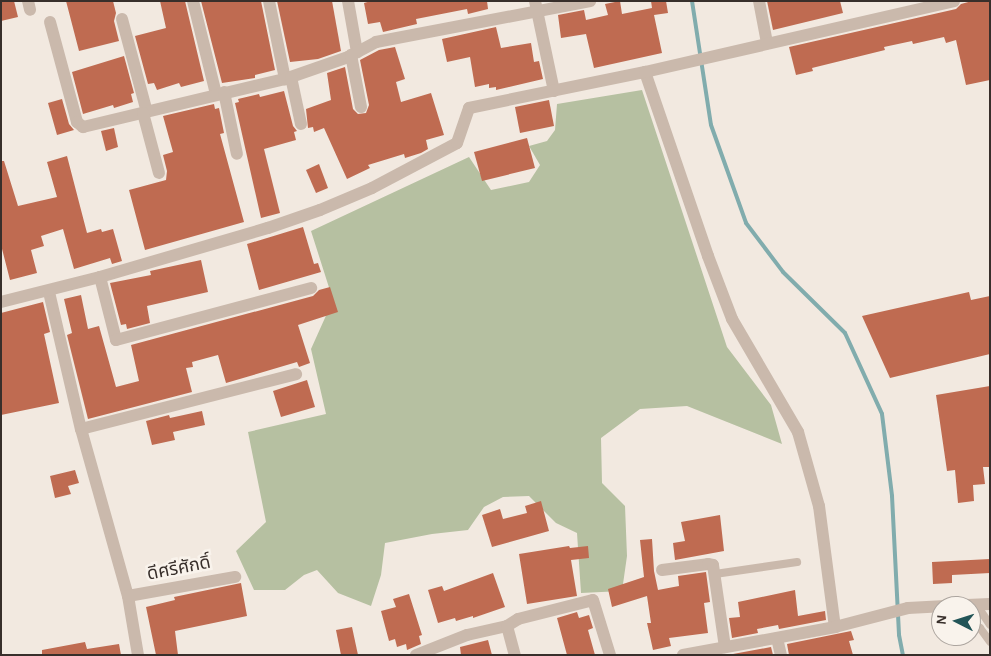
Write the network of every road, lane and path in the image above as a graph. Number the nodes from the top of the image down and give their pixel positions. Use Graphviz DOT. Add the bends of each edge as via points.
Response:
graph roads {
  1 [pos="192,1"];
  2 [pos="269,1"];
  3 [pos="348,1"];
  4 [pos="590,1"];
  5 [pos="759,1"];
  6 [pos="954,1"];
  7 [pos="931,4"];
  8 [pos="536,7"];
  9 [pos="122,19"];
  10 [pos="50,22"];
  11 [pos="767,43"];
  12 [pos="354,54"];
  13 [pos="645,72"];
  14 [pos="288,78"];
  15 [pos="554,91"];
  16 [pos="220,93"];
  17 [pos="362,107"];
  18 [pos="145,112"];
  19 [pos="301,124"];
  20 [pos="237,154"];
  21 [pos="159,173"];
  22 [pos="100,277"];
  23 [pos="311,288"];
  24 [pos="49,292"];
  25 [pos="2,300"];
  26 [pos="296,374"];
  27 [pos="81,429"];
  28 [pos="797,562"];
  29 [pos="662,570"];
  30 [pos="715,574"];
  31 [pos="235,576"];
  32 [pos="128,596"];
  33 [pos="931,607"];
  34 [pos="981,612"];
  35 [pos="990,625"];
  36 [pos="507,626"];
  37 [pos="835,627"];
  38 [pos="981,629"];
  39 [pos="777,638"];
  40 [pos="990,642"];
  41 [pos="725,647"];
  42 [pos="138,655"];
  43 [pos="416,655"];
  44 [pos="515,655"];
  45 [pos="610,655"];
  46 [pos="682,655"];
  47 [pos="781,655"];
  1 -- 16 [label="street"];
  2 -- 14 [label="street"];
  3 -- 12 [label="street"];
  4 -- 8 [label="street"];
  5 -- 11 [label="street"];
  6 -- 7 [label="street"];
  7 -- 11 [label="street"];
  8 -- 12 [label="street" via="376,42"];
  8 -- 15 [label="street"];
  9 -- 18 [label="street"];
  10 -- 18 [label="street" via="79,126"];
  11 -- 13 [label="street"];
  12 -- 14 [label="street"];
  12 -- 17 [label="street"];
  13 -- 15 [label="street"];
  13 -- 37 [label="street" via="732,319 798,432 819,506"];
  14 -- 16 [label="street"];
  14 -- 19 [label="street"];
  15 -- 22 [label="street" via="469,108 457,143 372,188 320,210"];
  16 -- 18 [label="street"];
  16 -- 20 [label="street"];
  18 -- 21 [label="street"];
  22 -- 23 [label="street" via="116,340"];
  22 -- 24 [label="street"];
  24 -- 25 [label="street"];
  24 -- 27 [label="street"];
  26 -- 27 [label="street"];
  27 -- 32 [label="street"];
  28 -- 30 [label="lane"];
  29 -- 30 [label="street" via="708,564 713,565"];
  30 -- 41 [label="street"];
  31 -- 32 [label="street, ดีศรีศักดิ์"];
  32 -- 42 [label="street"];
  33 -- 37 [label="street" via="908,608"];
  34 -- 35 [label="lane"];
  36 -- 43 [label="street" via="467,635"];
  36 -- 44 [label="street"];
  36 -- 45 [label="street" via="518,619 593,600"];
  37 -- 39 [label="street"];
  38 -- 40 [label="lane"];
  39 -- 41 [label="street"];
  39 -- 47 [label="street"];
  41 -- 46 [label="street"];
}
